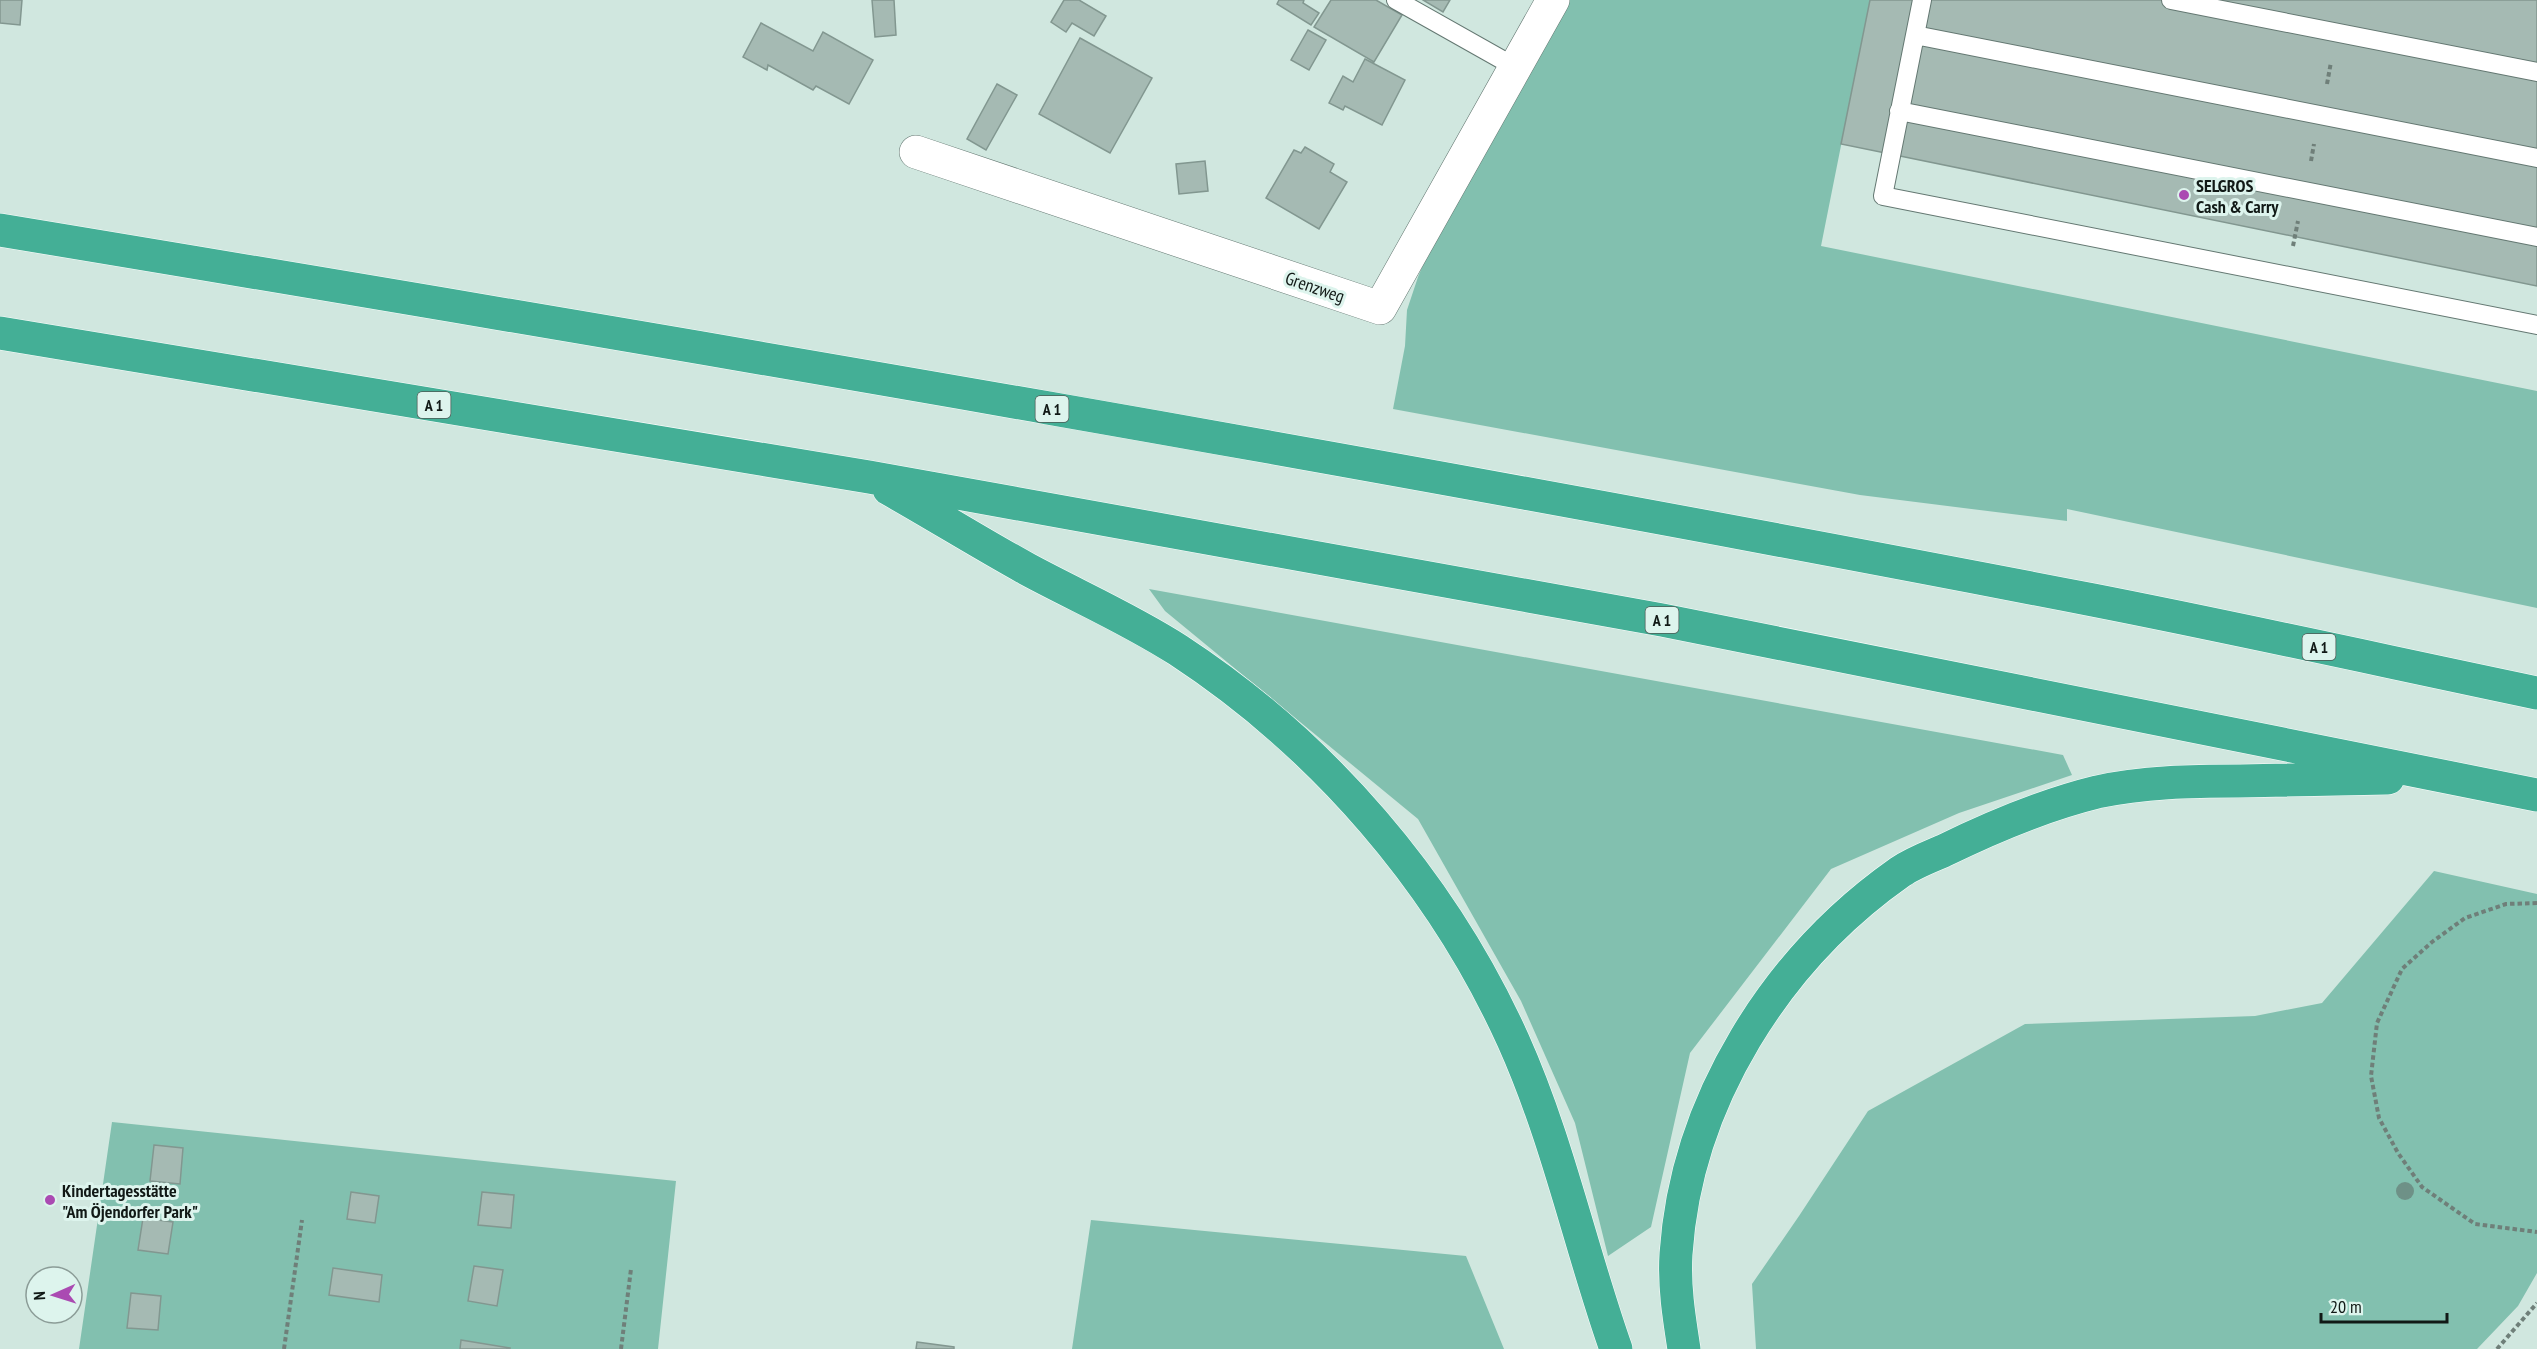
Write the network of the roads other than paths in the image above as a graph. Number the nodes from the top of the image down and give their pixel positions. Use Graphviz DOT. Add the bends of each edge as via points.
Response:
graph roads {
  1 [pos="1396,0"];
  2 [pos="1553,0"];
  3 [pos="1922,0"];
  4 [pos="2171,0"];
  5 [pos="1915,35"];
  6 [pos="1515,67"];
  7 [pos="2537,72"];
  8 [pos="1899,111"];
  9 [pos="916,152"];
  10 [pos="2537,158"];
  11 [pos="0,230"];
  12 [pos="2537,237"];
  13 [pos="2537,326"];
  14 [pos="0,333"];
  15 [pos="869,477"];
  16 [pos="2537,693"];
  17 [pos="2453,777"];
  18 [pos="2537,795"];
  19 [pos="1616,1349"];
  20 [pos="1684,1349"];
  1 -- 6 [label="lane"];
  2 -- 6 [label="street, Grenzweg"];
  3 -- 5 [label="lane"];
  4 -- 7 [label="lane"];
  5 -- 8 [label="lane"];
  5 -- 10 [label="lane"];
  6 -- 9 [label="street, Grenzweg" via="1380,308"];
  8 -- 12 [label="lane"];
  8 -- 13 [label="lane" via="1882,196"];
  11 -- 16 [label="highway, A 1" via="969,393 2101,602"];
  14 -- 15 [label="highway, A 1"];
  15 -- 17 [label="highway, A 1" via="1662,620"];
  15 -- 19 [label="highway" via="1177,650 1301,747 1356,801 1446,917 1483,978 1513,1041 1545,1120"];
  17 -- 18 [label="highway, A 1"];
  17 -- 20 [label="highway" via="2145,784 2098,792 1981,832 1902,871 1838,922 1787,976 1750,1031 1718,1092 1700,1135 1680,1224 1677,1305"];
}
